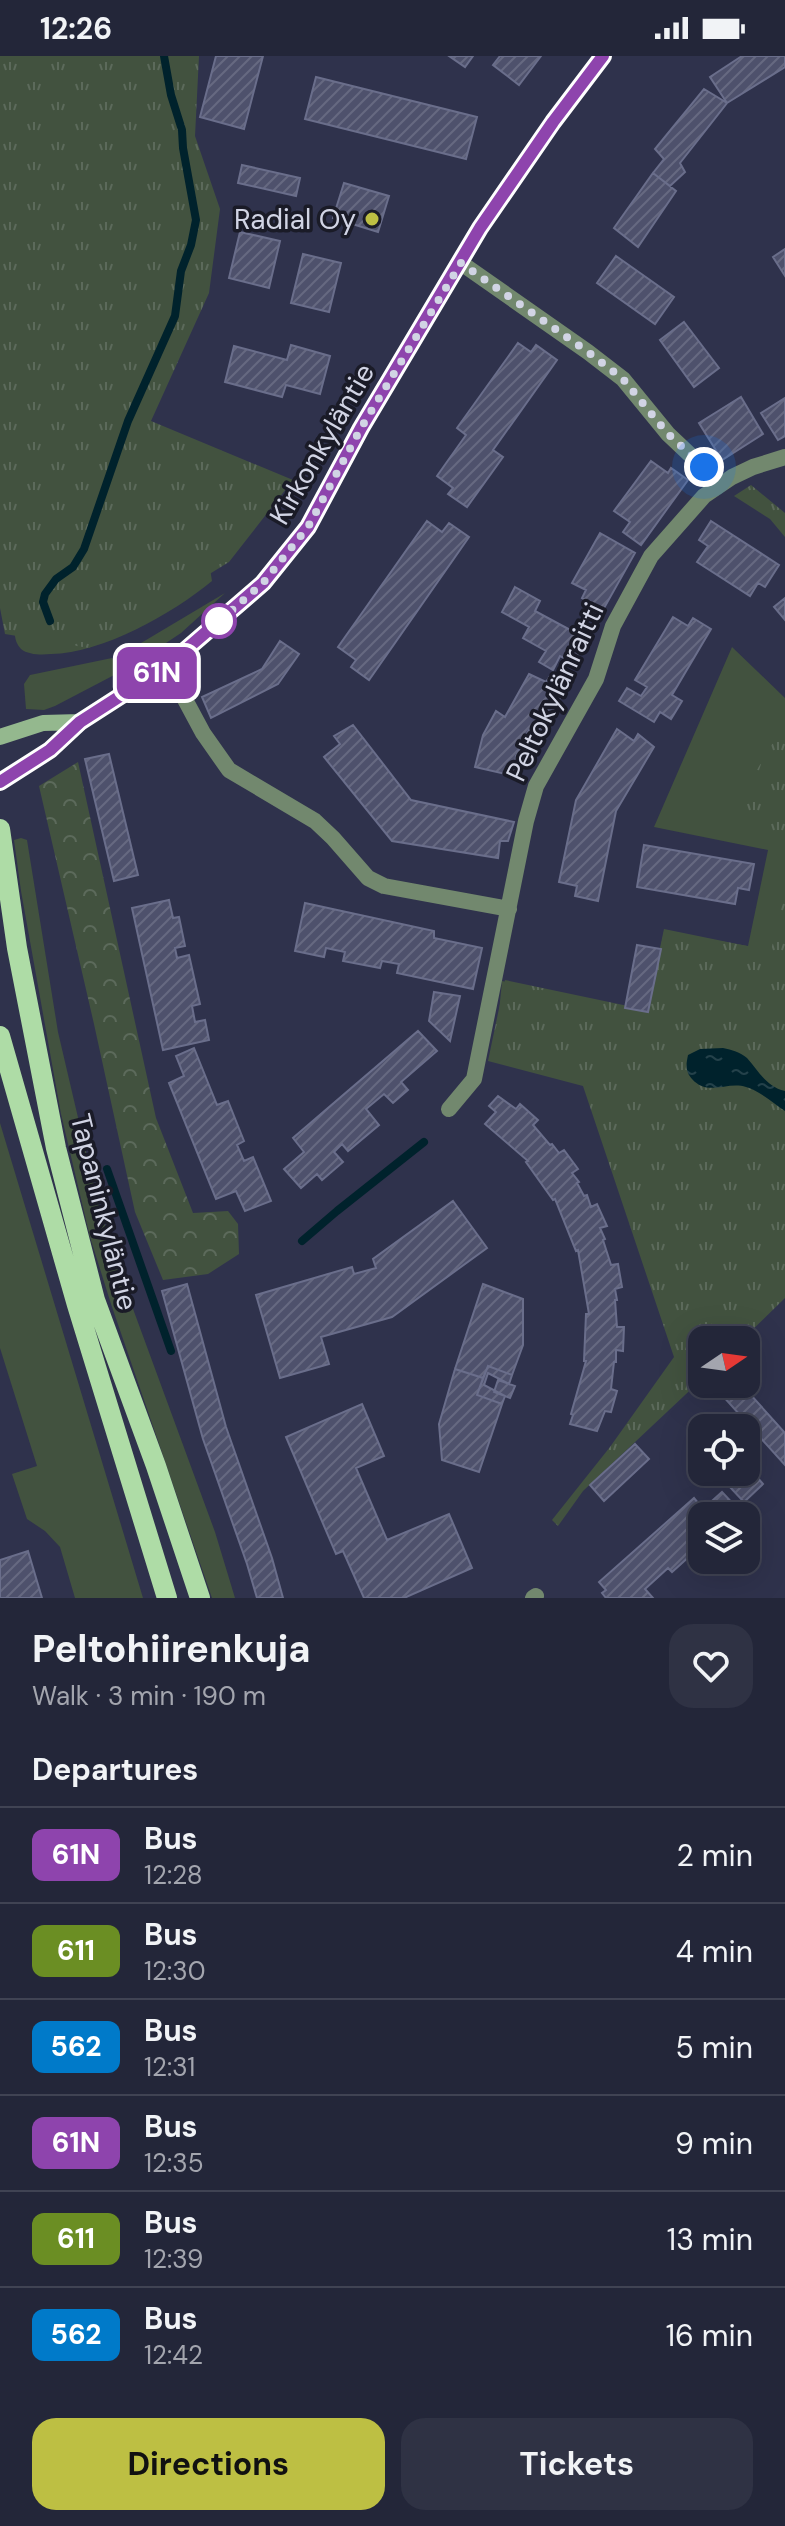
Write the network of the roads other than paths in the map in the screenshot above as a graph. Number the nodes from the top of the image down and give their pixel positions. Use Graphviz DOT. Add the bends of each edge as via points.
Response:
graph roads {
  1 [pos="603,56"];
  2 [pos="461,263"];
  3 [pos="785,457"];
  4 [pos="721,484"];
  5 [pos="167,666"];
  6 [pos="80,722"];
  7 [pos="0,737"];
  8 [pos="0,782"];
  9 [pos="0,829"];
  10 [pos="509,909"];
  11 [pos="0,1036"];
  12 [pos="449,1109"];
  13 [pos="167,1598"];
  14 [pos="200,1598"];
  1 -- 2 [label="street, Kirkonkyläntie" via="499,199"];
  2 -- 4 [label="street" via="623,379 668,434"];
  2 -- 5 [label="street, Kirkonkyläntie" via="308,527 263,583"];
  3 -- 4 [label="street, Peltokylänraitti"];
  4 -- 10 [label="street, Peltokylänraitti" via="651,556 613,626 596,679 536,786"];
  5 -- 6 [label="street, Kirkonkyläntie"];
  5 -- 10 [label="street" via="229,770 315,821 368,878 384,886"];
  6 -- 7 [label="street" via="43,723"];
  6 -- 8 [label="street, Kirkonkyläntie" via="50,750"];
  9 -- 14 [label="main road, Tapaninkyläntie" via="53,1132 91,1285"];
  10 -- 12 [label="street, Peltokylänraitti" via="474,1079"];
  11 -- 13 [label="main road, Tapaninkyläntie"];
}
